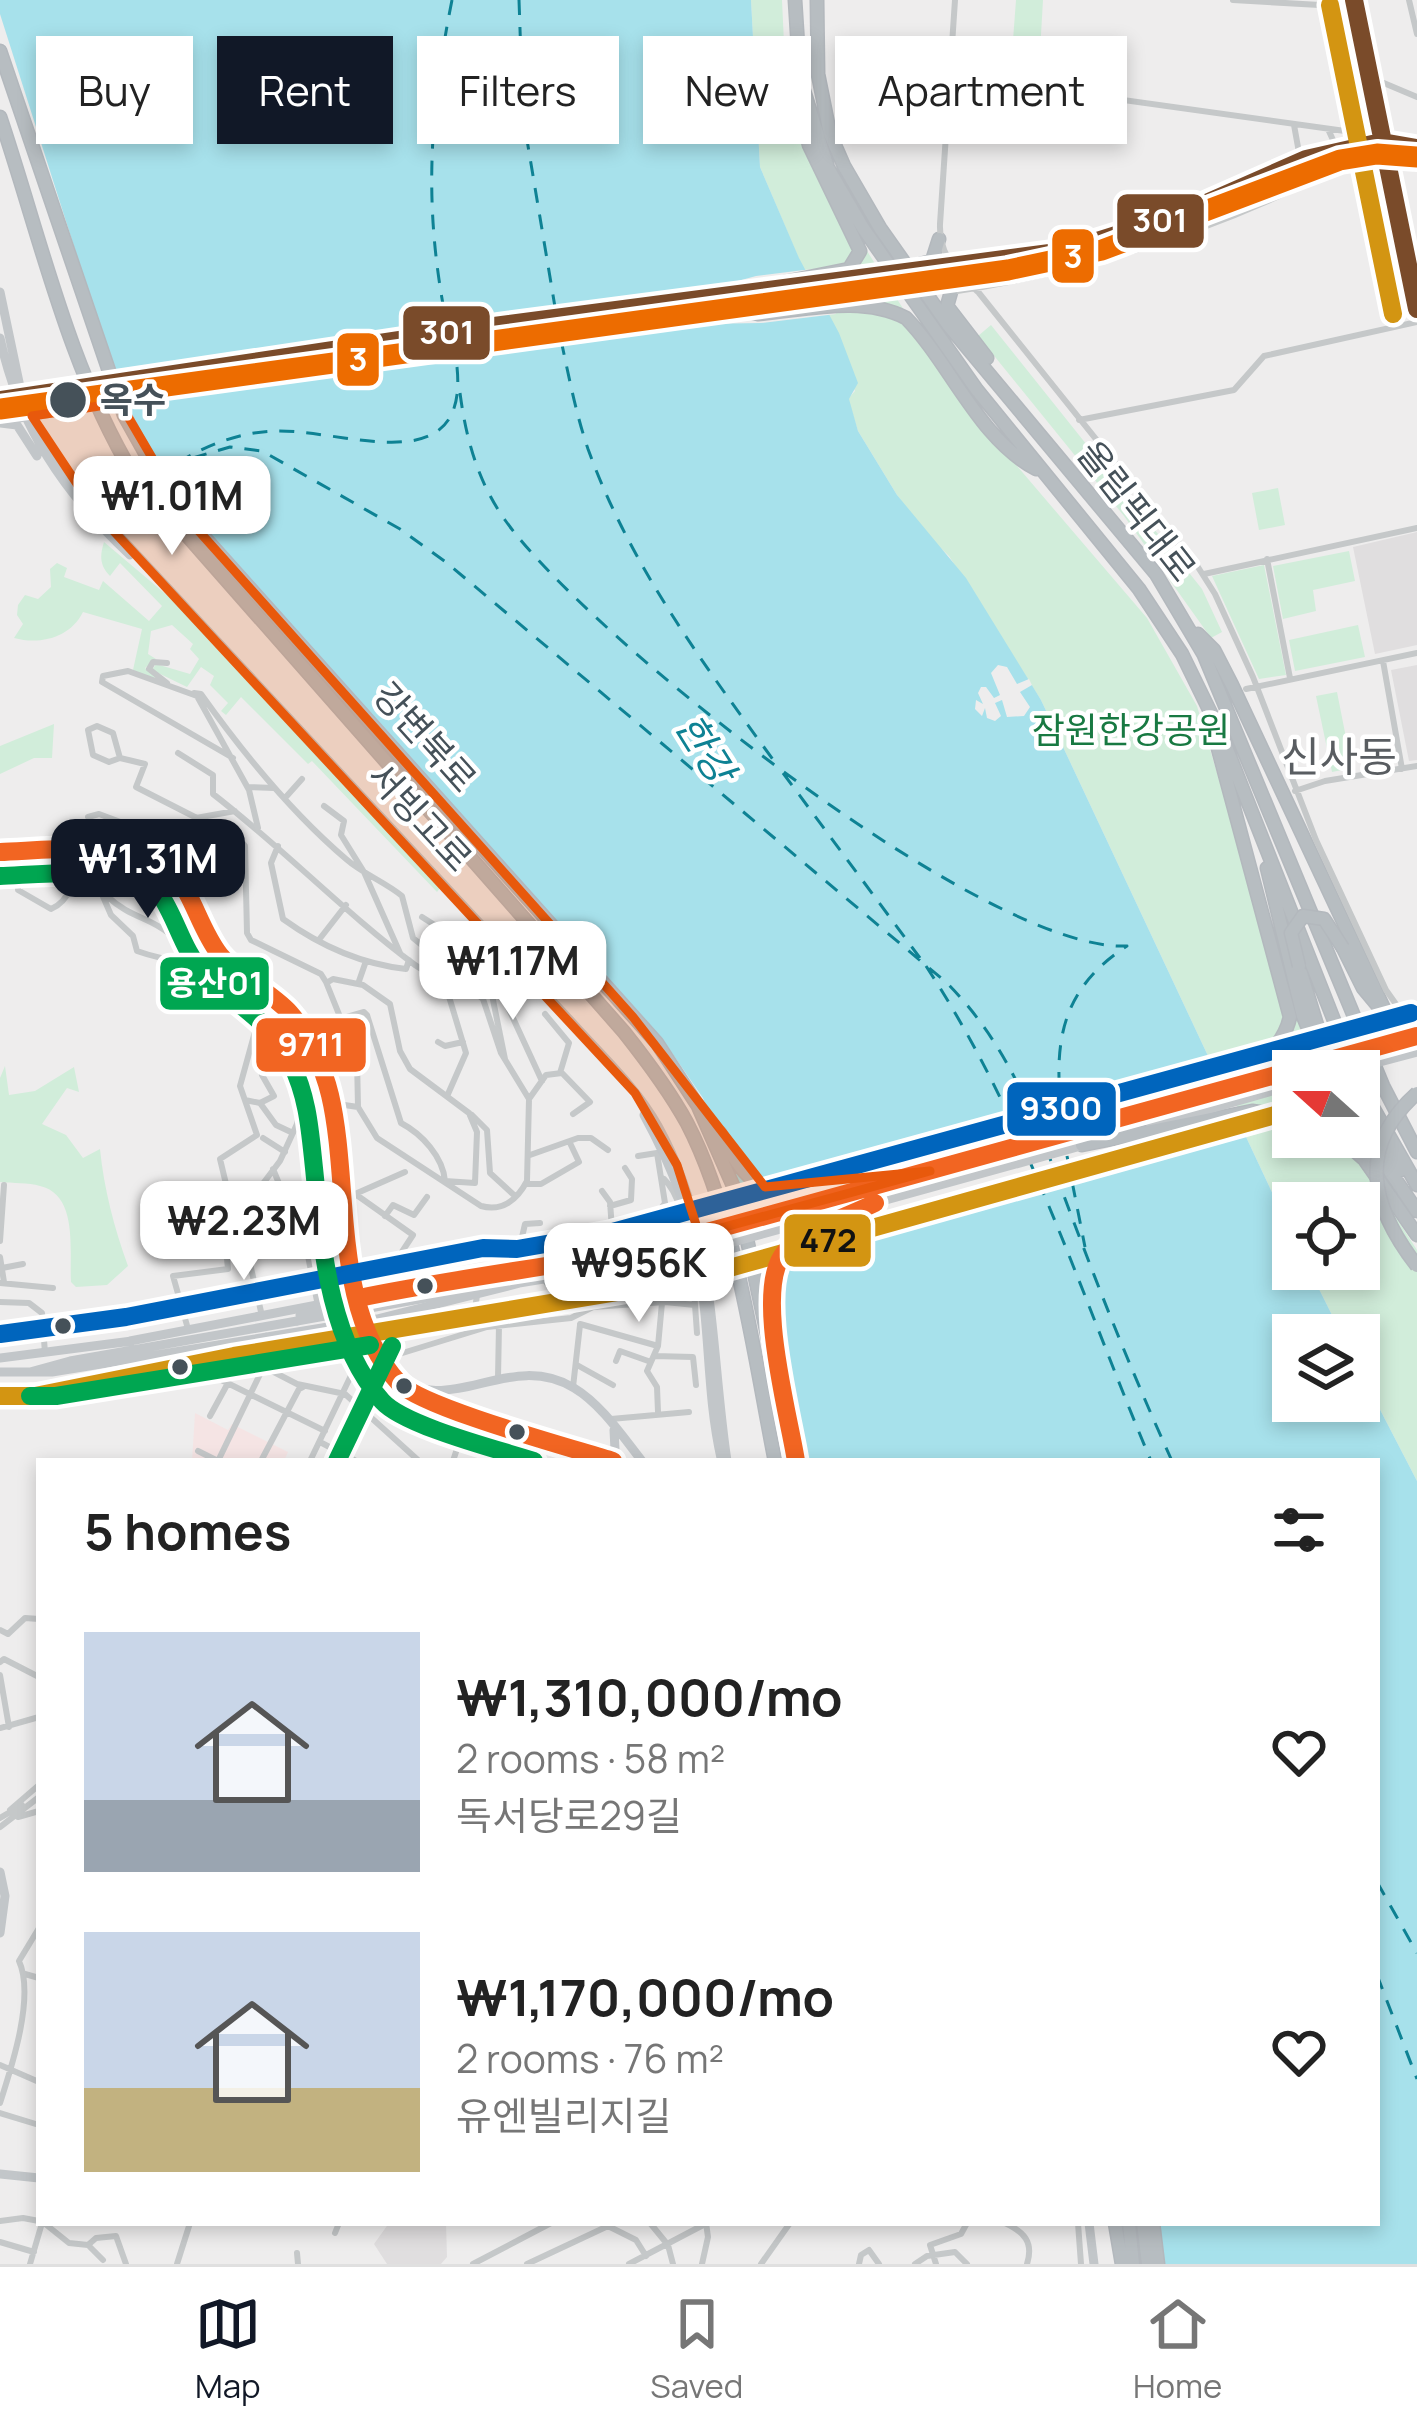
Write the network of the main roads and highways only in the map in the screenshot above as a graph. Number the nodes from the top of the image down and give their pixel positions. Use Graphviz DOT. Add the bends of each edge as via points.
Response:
graph roads {
  1 [pos="795,0"];
  2 [pos="818,0"];
  3 [pos="1357,2"];
  4 [pos="794,27"];
  5 [pos="0,51"];
  6 [pos="1375,113"];
  7 [pos="0,117"];
  8 [pos="1362,139"];
  9 [pos="1386,142"];
  10 [pos="1417,157"];
  11 [pos="1390,163"];
  12 [pos="1179,214"];
  13 [pos="880,228"];
  14 [pos="1413,234"];
  15 [pos="1157,236"];
  16 [pos="940,239"];
  17 [pos="948,262"];
  18 [pos="913,266"];
  19 [pos="1417,270"];
  20 [pos="0,292"];
  21 [pos="951,292"];
  22 [pos="738,293"];
  23 [pos="1417,309"];
  24 [pos="741,310"];
  25 [pos="0,338"];
  26 [pos="0,400"];
  27 [pos="0,422"];
  28 [pos="1042,472"];
  29 [pos="1071,476"];
  30 [pos="141,565"];
  31 [pos="194,615"];
  32 [pos="1181,617"];
  33 [pos="1204,699"];
  34 [pos="1258,826"];
  35 [pos="0,852"];
  36 [pos="1389,1017"];
  37 [pos="1417,1018"];
  38 [pos="1417,1033"];
  39 [pos="657,1043"];
  40 [pos="1319,1050"];
  41 [pos="1323,1050"];
  42 [pos="1342,1050"];
  43 [pos="1417,1052"];
  44 [pos="1380,1062"];
  45 [pos="1272,1091"];
  46 [pos="1417,1093"];
  47 [pos="1179,1099"];
  48 [pos="1272,1114"];
  49 [pos="1380,1121"];
  50 [pos="1380,1140"];
  51 [pos="1082,1145"];
  52 [pos="1415,1148"];
  53 [pos="1363,1158"];
  54 [pos="1379,1158"];
  55 [pos="930,1171"];
  56 [pos="1417,1187"];
  57 [pos="868,1205"];
  58 [pos="1417,1211"];
  59 [pos="1417,1236"];
  60 [pos="1417,1266"];
  61 [pos="354,1277"];
  62 [pos="519,1278"];
  63 [pos="380,1293"];
  64 [pos="359,1298"];
  65 [pos="329,1303"];
  66 [pos="394,1315"];
  67 [pos="297,1318"];
  68 [pos="365,1321"];
  69 [pos="333,1327"];
  70 [pos="266,1337"];
  71 [pos="130,1341"];
  72 [pos="0,1358"];
  73 [pos="381,1358"];
  74 [pos="262,1368"];
  75 [pos="0,1372"];
  76 [pos="31,1372"];
  77 [pos="396,1376"];
  78 [pos="610,1423"];
  79 [pos="596,1455"];
  80 [pos="604,1458"];
  81 [pos="614,1458"];
  82 [pos="639,1458"];
  83 [pos="722,1458"];
  84 [pos="722,1458"];
  85 [pos="774,1458"];
  86 [pos="794,1458"];
  87 [pos="795,1458"];
  88 [pos="0,1872"];
  89 [pos="0,1933"];
  90 [pos="0,2174"];
  91 [pos="36,2178"];
  92 [pos="1083,2226"];
  93 [pos="1116,2226"];
  94 [pos="1137,2226"];
  95 [pos="1138,2226"];
  96 [pos="1154,2226"];
  97 [pos="1088,2264"];
  98 [pos="1123,2264"];
  99 [pos="1133,2264"];
  100 [pos="1145,2264"];
  101 [pos="1158,2264"];
  1 -- 4 [label="highway, 올림픽대로"];
  2 -- 13 [label="highway, 올림픽대로" via="818,74 830,134"];
  3 -- 6 [label="main road"];
  3 -- 9 [label="main road"];
  4 -- 22 [label="highway, bridge" via="790,58 809,145 860,251 849,269"];
  4 -- 28 [label="highway, 올림픽대로" via="808,109 835,180 931,327"];
  5 -- 39 [label="highway, 강변북로, bridge" via="124,415 162,483"];
  6 -- 8 [label="main road"];
  6 -- 9 [label="main road"];
  7 -- 85 [label="highway, 강변북로, bridge" via="76,351 133,474 551,946 689,1127 733,1261"];
  8 -- 9 [label="main road"];
  8 -- 12 [label="main road, bridge"];
  9 -- 10 [label="main road"];
  9 -- 11 [label="main road"];
  10 -- 11 [label="main road"];
  10 -- 12 [label="main road, bridge" via="1377,149 1318,159"];
  10 -- 15 [label="main road, bridge" via="1315,166"];
  11 -- 14 [label="main road"];
  11 -- 15 [label="main road, bridge" via="1296,180"];
  11 -- 23 [label="main road"];
  12 -- 22 [label="main road, bridge" via="1094,244 1014,259"];
  13 -- 18 [label="highway"];
  13 -- 29 [label="highway, 올림픽대로"];
  14 -- 19 [label="main road"];
  15 -- 24 [label="main road, bridge" via="1088,261"];
  16 -- 18 [label="highway" via="932,261"];
  17 -- 18 [label="highway"];
  20 -- 31 [label="main road" via="20,387 50,453"];
  21 -- 29 [label="highway" via="947,306"];
  22 -- 26 [label="main road, bridge"];
  24 -- 27 [label="main road, bridge"];
  24 -- 28 [label="highway, bridge" via="862,305 906,317 1016,458"];
  25 -- 30 [label="main road" via="39,448 70,494"];
  27 -- 30 [label="main road" via="24,432 75,508"];
  28 -- 33 [label="highway, 올림픽대로" via="1139,589"];
  29 -- 32 [label="highway, 올림픽대로" via="1156,574"];
  30 -- 31 [label="main road"];
  31 -- 83 [label="main road, 서빙고로" via="604,1060 643,1113 670,1166 700,1269"];
  31 -- 84 [label="main road, 서빙고로" via="658,1125 686,1189 709,1279"];
  32 -- 36 [label="highway" via="1214,650"];
  32 -- 52 [label="highway, 올림픽대로" via="1221,691"];
  33 -- 34 [label="highway, 올림픽대로"];
  33 -- 47 [label="highway, bridge" via="1290,1010 1286,1031 1265,1058"];
  34 -- 40 [label="highway" via="1303,1016"];
  34 -- 42 [label="highway, 올림픽대로"];
  35 -- 61 [label="main road" via="139,853 183,881 220,955 291,1015 321,1073 332,1103"];
  36 -- 37 [label="highway"];
  36 -- 38 [label="highway"];
  36 -- 41 [label="highway, bridge" via="1324,919 1303,916 1291,933"];
  38 -- 47 [label="main road, bridge"];
  39 -- 55 [label="highway, bridge" via="738,1163 765,1187"];
  39 -- 86 [label="highway, 강변북로, bridge" via="698,1106 738,1197"];
  43 -- 44 [label="main road, bridge"];
  45 -- 51 [label="main road"];
  46 -- 60 [label="highway, bridge" via="1389,1124 1376,1172 1381,1207"];
  47 -- 55 [label="main road, bridge"];
  48 -- 51 [label="highway" via="1252,1111"];
  49 -- 56 [label="highway"];
  50 -- 56 [label="highway"];
  51 -- 57 [label="main road"];
  53 -- 59 [label="highway"];
  54 -- 58 [label="highway"];
  55 -- 62 [label="main road, bridge"];
  57 -- 62 [label="main road, bridge" via="679,1257 544,1282"];
  57 -- 87 [label="highway, bridge" via="806,1236 774,1273 771,1304"];
  61 -- 63 [label="main road"];
  61 -- 64 [label="main road"];
  62 -- 63 [label="main road" via="488,1272"];
  62 -- 66 [label="main road"];
  62 -- 67 [label="main road, bridge"];
  63 -- 64 [label="main road"];
  64 -- 65 [label="main road"];
  64 -- 68 [label="main road"];
  65 -- 69 [label="main road"];
  65 -- 71 [label="main road"];
  66 -- 68 [label="main road"];
  66 -- 73 [label="main road"];
  67 -- 71 [label="main road"];
  67 -- 76 [label="main road"];
  68 -- 69 [label="main road"];
  68 -- 73 [label="main road"];
  69 -- 70 [label="main road"];
  70 -- 74 [label="main road"];
  70 -- 76 [label="main road"];
  71 -- 72 [label="main road"];
  73 -- 77 [label="main road"];
  75 -- 76 [label="main road"];
  77 -- 78 [label="main road" via="436,1391 536,1373 573,1387"];
  77 -- 79 [label="main road" via="410,1393"];
  78 -- 79 [label="main road" via="614,1452"];
  78 -- 81 [label="main road"];
  78 -- 82 [label="main road"];
  79 -- 80 [label="main road"];
  88 -- 89 [label="main road"];
  90 -- 91 [label="main road"];
  92 -- 97 [label="main road"];
  93 -- 98 [label="highway"];
  94 -- 99 [label="highway"];
  95 -- 100 [label="highway"];
  96 -- 101 [label="highway"];
}
